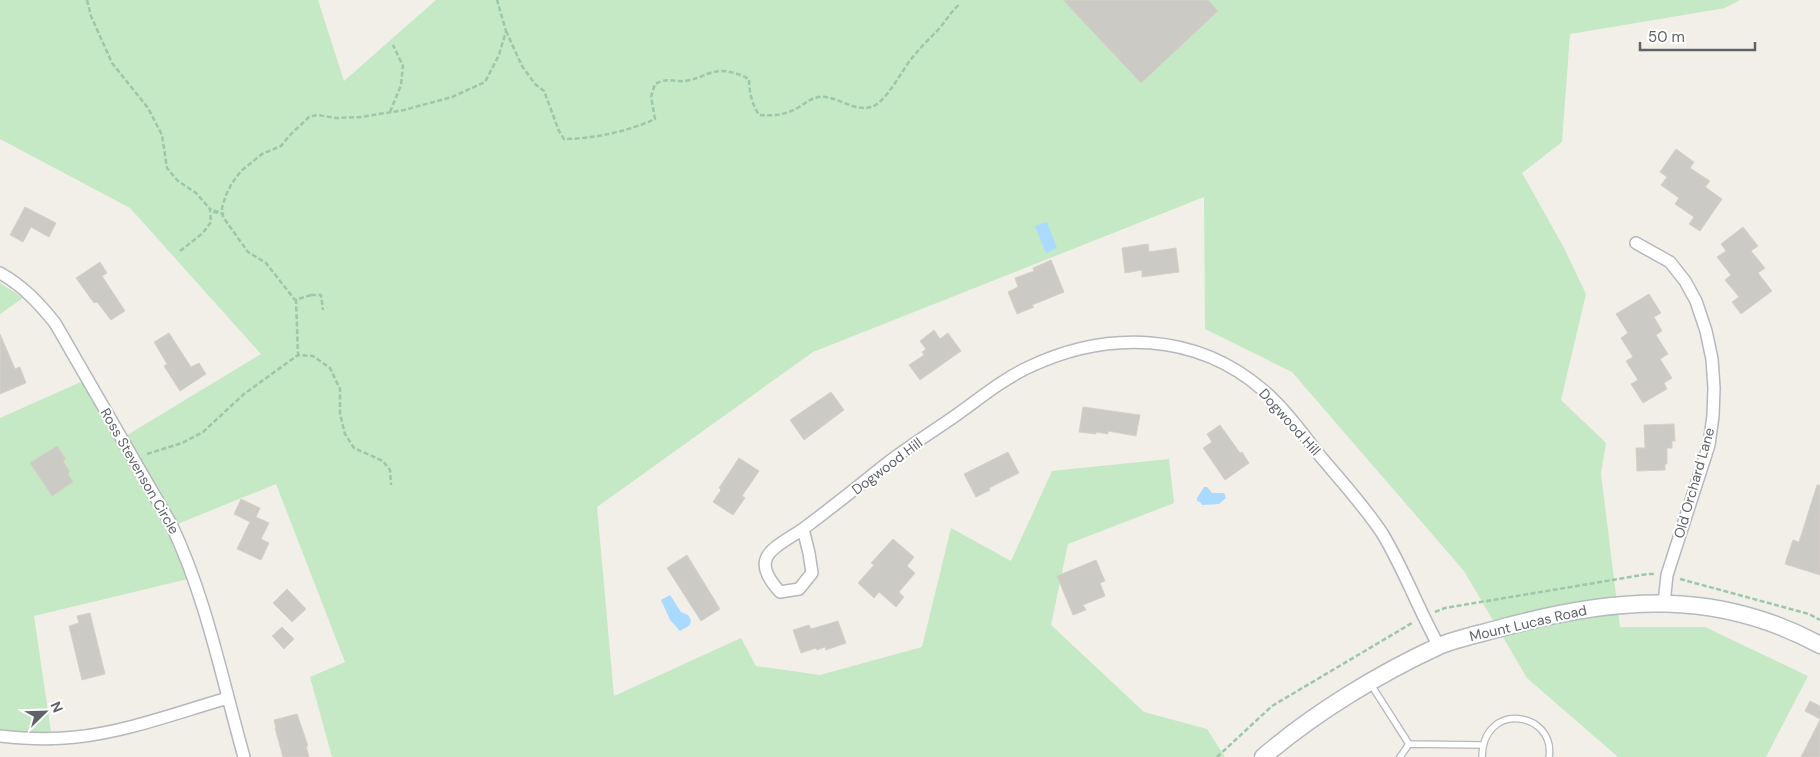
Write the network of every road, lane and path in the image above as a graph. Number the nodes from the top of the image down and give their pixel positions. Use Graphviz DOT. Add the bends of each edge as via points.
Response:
graph roads {
  1 [pos="86,0"];
  2 [pos="497,0"];
  3 [pos="960,4"];
  4 [pos="506,31"];
  5 [pos="393,45"];
  6 [pos="390,112"];
  7 [pos="210,210"];
  8 [pos="223,214"];
  9 [pos="1636,243"];
  10 [pos="180,251"];
  11 [pos="0,273"];
  12 [pos="295,300"];
  13 [pos="323,310"];
  14 [pos="298,354"];
  15 [pos="147,454"];
  16 [pos="390,485"];
  17 [pos="802,529"];
  18 [pos="1664,603"];
  19 [pos="1820,645"];
  20 [pos="1439,646"];
  21 [pos="1370,683"];
  22 [pos="228,698"];
  23 [pos="0,736"];
  24 [pos="1409,744"];
  25 [pos="1482,745"];
  26 [pos="244,757"];
  27 [pos="1263,757"];
  28 [pos="1400,757"];
  29 [pos="1482,757"];
  30 [pos="1549,757"];
  1 -- 7 [label="path" via="112,64 148,108 162,135 167,168"];
  2 -- 4 [label="path"];
  3 -- 4 [label="path" via="911,59 878,103 871,107 859,108 827,97 817,97 783,114 759,115 749,79 730,71 719,71 684,81 661,81 655,84 651,97 655,119 582,139 564,139 544,91 522,66"];
  4 -- 6 [label="path" via="499,55 485,82 452,97"];
  5 -- 6 [label="path" via="403,66 401,85"];
  6 -- 8 [label="path" via="347,118 316,115 304,120 281,146 262,154 241,171 226,195"];
  7 -- 8 [label="path"];
  7 -- 10 [label="path" via="211,222 203,233"];
  8 -- 12 [label="path" via="248,252 266,263"];
  9 -- 18 [label="street, Old Orchard Lane" via="1670,262 1685,280 1696,301 1712,359 1714,388 1709,445 1667,575"];
  11 -- 22 [label="street, Ross Stevenson Circle" via="22,287 55,323 171,524 197,588"];
  12 -- 13 [label="path" via="321,294"];
  12 -- 14 [label="path"];
  14 -- 15 [label="path" via="244,394 203,432 182,443"];
  14 -- 16 [label="path" via="313,356 330,368 340,389 344,434 354,448 383,461 390,470"];
  17 -- 17 [label="street, Dogwood Hill" via="768,554 764,566 768,579 780,592 799,589 812,573"];
  17 -- 20 [label="street, Dogwood Hill" via="887,464 1028,368 1084,347 1114,342 1164,343 1217,360 1263,390 1283,410 1382,533"];
  18 -- 19 [label="street, Mount Lucas Road" via="1735,612 1772,623"];
  18 -- 20 [label="street, Mount Lucas Road" via="1587,608"];
  20 -- 21 [label="street, Mount Lucas Road"];
  21 -- 24 [label="lane"];
  21 -- 27 [label="street, Mount Lucas Road" via="1305,724"];
  22 -- 23 [label="street" via="107,732 47,740"];
  22 -- 26 [label="street, Ross Stevenson Circle"];
  24 -- 25 [label="lane"];
  24 -- 28 [label="lane"];
  25 -- 29 [label="lane"];
  25 -- 30 [label="lane" via="1494,726 1516,718 1527,720 1544,733 1549,743"];
}
